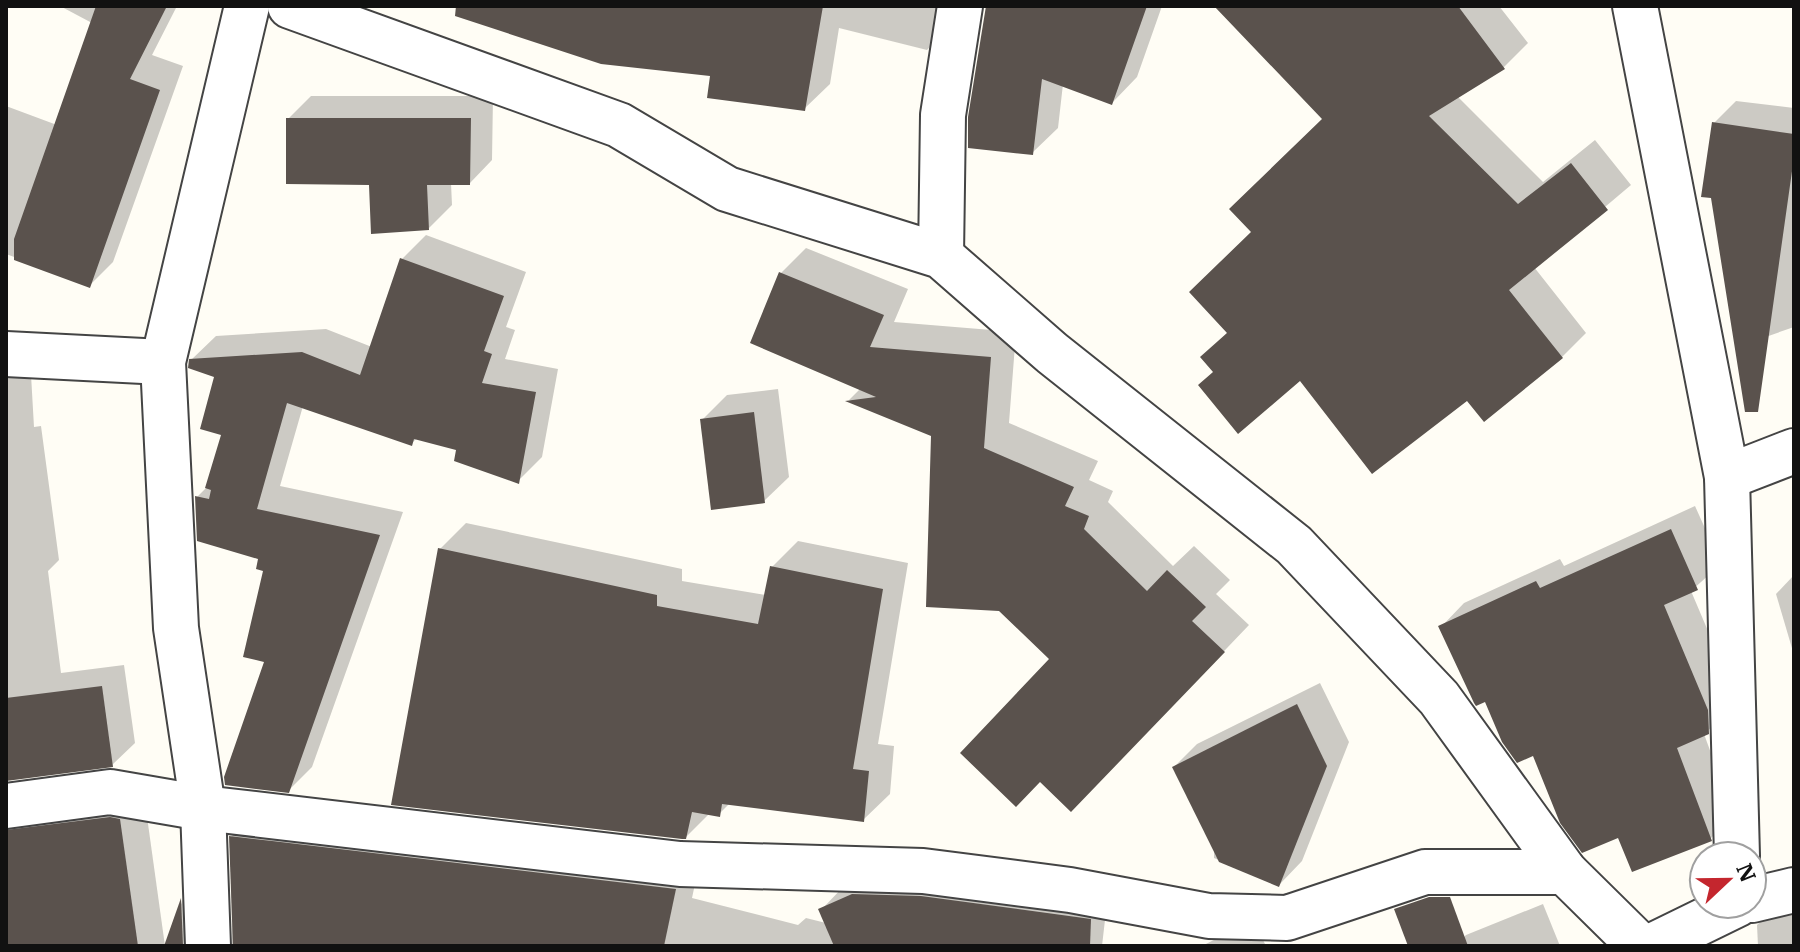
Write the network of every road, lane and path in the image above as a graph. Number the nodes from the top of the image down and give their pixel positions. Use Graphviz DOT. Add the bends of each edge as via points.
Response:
graph roads {
  1 [pos="247,6"];
  2 [pos="290,6"];
  3 [pos="960,6"];
  4 [pos="1635,6"];
  5 [pos="941,256"];
  6 [pos="6,354"];
  7 [pos="163,362"];
  8 [pos="1794,451"];
  9 [pos="1727,477"];
  10 [pos="6,806"];
  11 [pos="203,808"];
  12 [pos="1737,840"];
  13 [pos="1565,872"];
  14 [pos="1794,890"];
  15 [pos="1768,896"];
  16 [pos="1705,920"];
  17 [pos="1736,920"];
  18 [pos="208,946"];
  19 [pos="1640,946"];
  20 [pos="1652,946"];
  21 [pos="1733,946"];
  1 -- 7 [label="street"];
  2 -- 5 [label="street" via="619,125 727,189"];
  3 -- 5 [label="street" via="943,115"];
  4 -- 9 [label="street"];
  5 -- 13 [label="street" via="1052,353 1294,545 1439,698"];
  6 -- 7 [label="street"];
  7 -- 11 [label="street" via="176,628"];
  8 -- 9 [label="street"];
  9 -- 12 [label="street"];
  10 -- 11 [label="street" via="110,792"];
  11 -- 13 [label="street" via="680,864 923,871 1070,890 1209,916 1287,918 1425,872"];
  11 -- 18 [label="street"];
  13 -- 19 [label="street"];
  14 -- 15 [label="street"];
  16 -- 20 [label="street"];
  17 -- 21 [label="street"];
}
